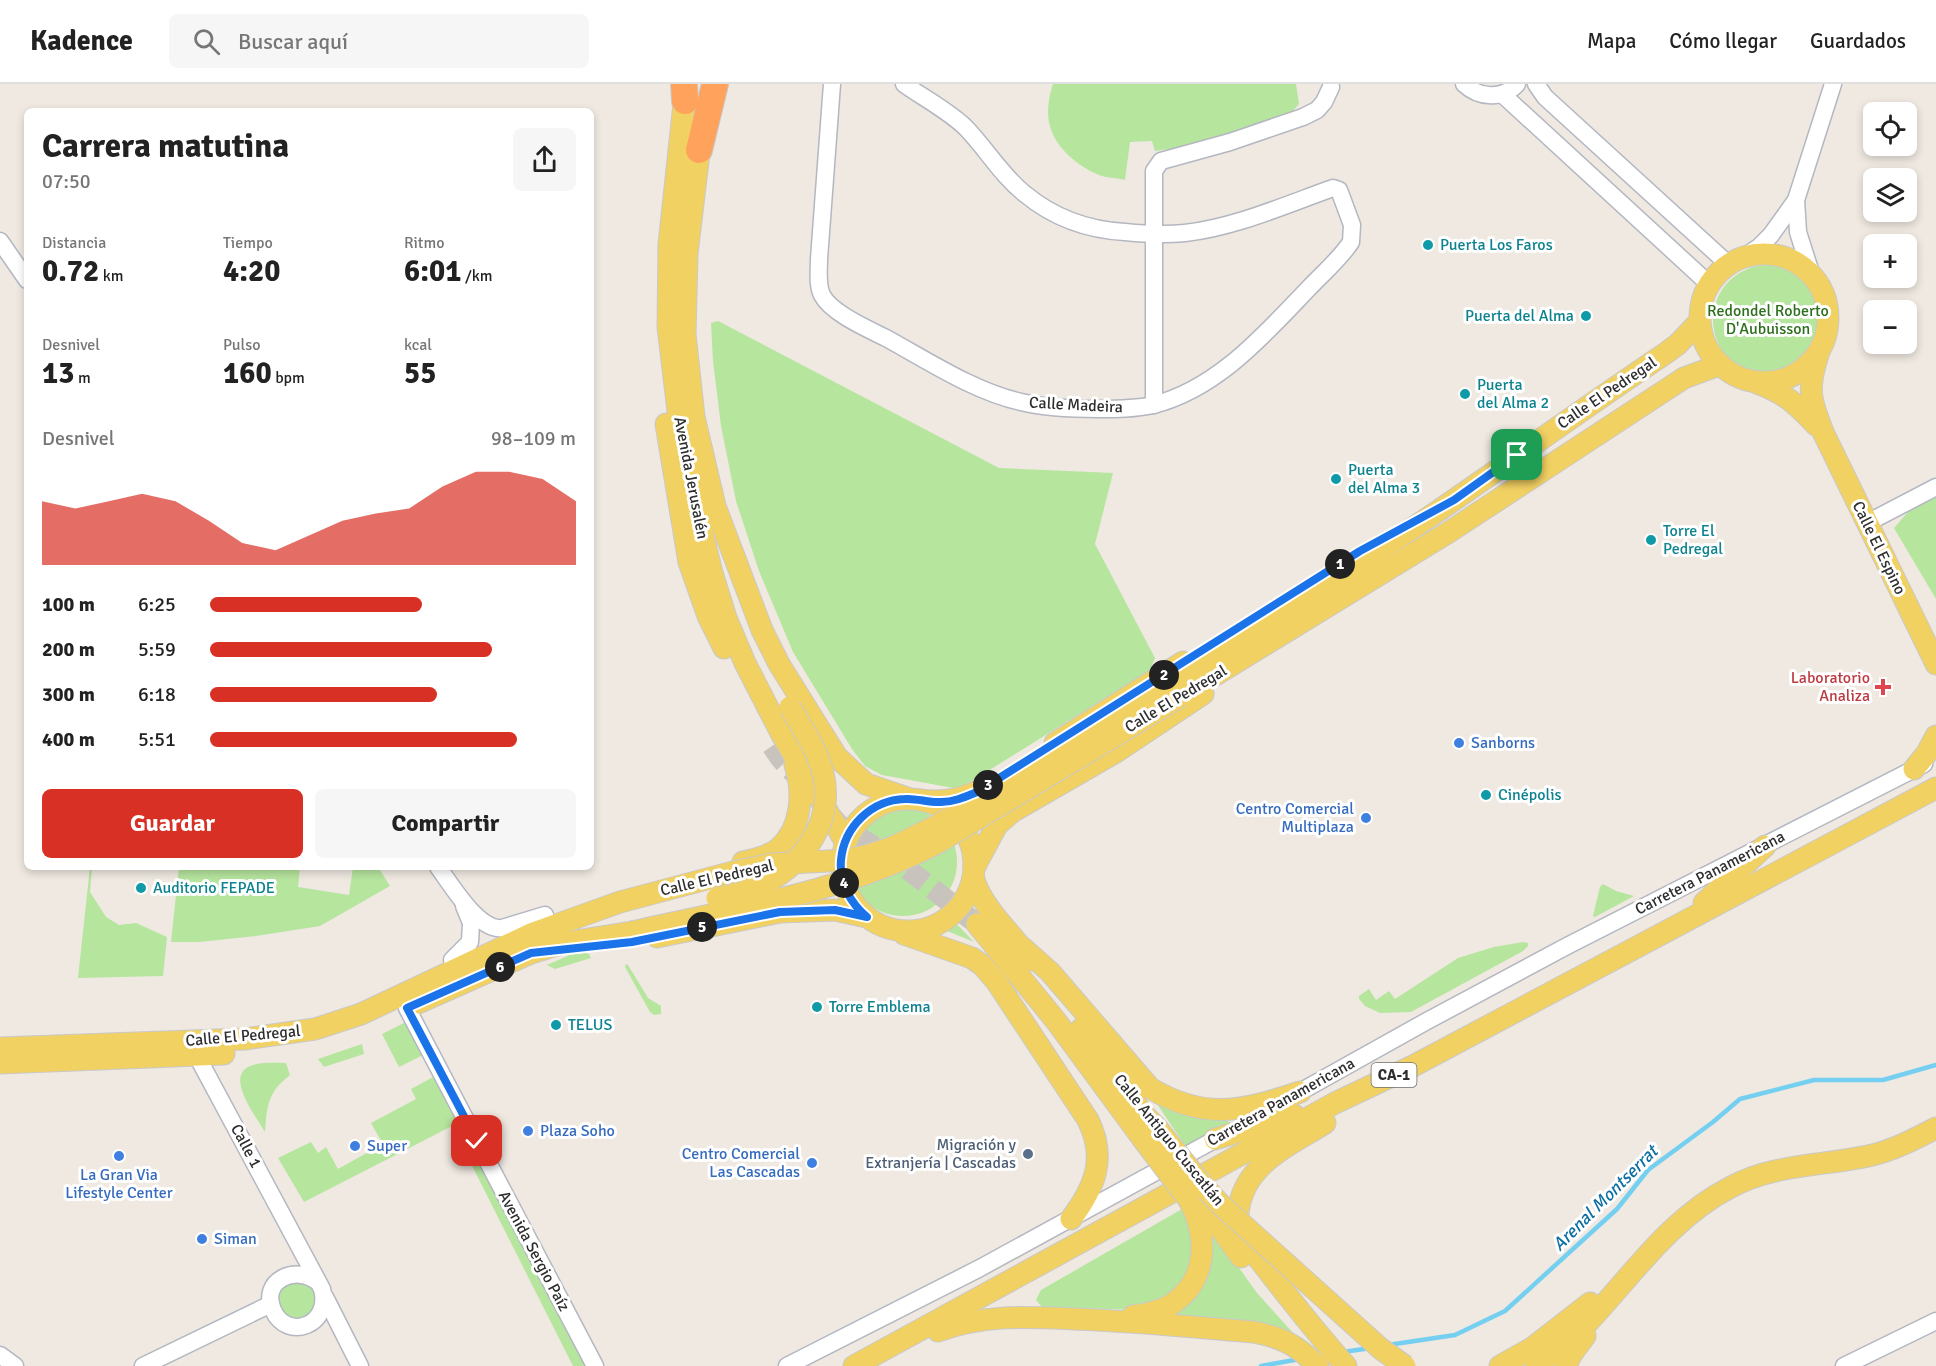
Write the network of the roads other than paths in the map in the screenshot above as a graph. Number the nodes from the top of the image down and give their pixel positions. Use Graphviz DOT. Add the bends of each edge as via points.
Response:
graph roads {
  1 [pos="708,84"];
  2 [pos="715,84"];
  3 [pos="832,84"];
  4 [pos="904,84"];
  5 [pos="1464,84"];
  6 [pos="1517,84"];
  7 [pos="1536,84"];
  8 [pos="1833,84"];
  9 [pos="1333,85"];
  10 [pos="685,90"];
  11 [pos="1502,94"];
  12 [pos="699,150"];
  13 [pos="1796,200"];
  14 [pos="1153,234"];
  15 [pos="0,240"];
  16 [pos="1736,261"];
  17 [pos="1811,273"];
  18 [pos="24,276"];
  19 [pos="1709,284"];
  20 [pos="1699,322"];
  21 [pos="1819,354"];
  22 [pos="1719,364"];
  23 [pos="1753,382"];
  24 [pos="1154,405"];
  25 [pos="1823,432"];
  26 [pos="1936,487"];
  27 [pos="1454,500"];
  28 [pos="715,506"];
  29 [pos="1867,523"];
  30 [pos="1305,620"];
  31 [pos="1936,664"];
  32 [pos="1177,690"];
  33 [pos="1936,736"];
  34 [pos="777,740"];
  35 [pos="1936,758"];
  36 [pos="1914,768"];
  37 [pos="1936,788"];
  38 [pos="913,799"];
  39 [pos="1764,846"];
  40 [pos="843,850"];
  41 [pos="730,866"];
  42 [pos="440,870"];
  43 [pos="974,873"];
  44 [pos="462,900"];
  45 [pos="545,915"];
  46 [pos="1695,916"];
  47 [pos="867,917"];
  48 [pos="977,924"];
  49 [pos="634,926"];
  50 [pos="890,928"];
  51 [pos="1023,948"];
  52 [pos="531,953"];
  53 [pos="452,960"];
  54 [pos="374,1008"];
  55 [pos="407,1008"];
  56 [pos="0,1048"];
  57 [pos="197,1056"];
  58 [pos="0,1063"];
  59 [pos="1413,1066"];
  60 [pos="1300,1092"];
  61 [pos="1335,1103"];
  62 [pos="1149,1128"];
  63 [pos="1936,1128"];
  64 [pos="1215,1139"];
  65 [pos="1193,1197"];
  66 [pos="1071,1219"];
  67 [pos="1671,1231"];
  68 [pos="294,1237"];
  69 [pos="1646,1258"];
  70 [pos="286,1275"];
  71 [pos="321,1290"];
  72 [pos="271,1304"];
  73 [pos="1109,1320"];
  74 [pos="1936,1321"];
  75 [pos="308,1325"];
  76 [pos="345,1340"];
  77 [pos="1304,1342"];
  78 [pos="0,1355"];
  79 [pos="876,1355"];
  80 [pos="1335,1365"];
  81 [pos="15,1366"];
  82 [pos="143,1366"];
  83 [pos="360,1366"];
  84 [pos="595,1366"];
  85 [pos="787,1366"];
  86 [pos="854,1366"];
  87 [pos="1405,1366"];
  88 [pos="1500,1366"];
  89 [pos="1536,1366"];
  90 [pos="1566,1366"];
  91 [pos="1844,1366"];
  1 -- 12 [label="main road, Avenida Jerusalén"];
  2 -- 12 [label="highway"];
  3 -- 24 [label="street, Calle Madeira" via="818,279 821,295 830,306 952,374 1020,402 1084,409"];
  4 -- 14 [label="street" via="963,125 1014,184 1042,207 1083,226"];
  5 -- 11 [label="street" via="1481,94"];
  6 -- 11 [label="street"];
  7 -- 16 [label="street" via="1545,97"];
  8 -- 13 [label="street"];
  9 -- 14 [label="street" via="1317,110 1303,117 1161,162 1154,171"];
  10 -- 34 [label="main road, Avenida Jerusalén" via="669,244 668,327 678,411 701,529 726,618"];
  11 -- 19 [label="street"];
  12 -- 28 [label="main road, Avenida Jerusalén" via="687,254 685,334 694,417"];
  13 -- 16 [label="street" via="1771,235"];
  13 -- 17 [label="street" via="1798,232"];
  14 -- 24 [label="street"];
  14 -- 24 [label="street, Calle Madeira" via="1195,231 1246,219 1333,188 1339,190 1352,225 1348,247 1255,343 1210,378"];
  15 -- 18 [label="street"];
  16 -- 17 [label="main road" via="1762,254 1780,256"];
  16 -- 19 [label="main road"];
  17 -- 21 [label="main road" via="1828,303 1830,321"];
  19 -- 20 [label="main road" via="1701,302"];
  20 -- 22 [label="main road" via="1710,354"];
  20 -- 27 [label="main road, Calle El Pedregal" via="1678,344"];
  21 -- 23 [label="main road" via="1791,377"];
  21 -- 25 [label="main road, Calle El Espino" via="1811,390"];
  22 -- 23 [label="main road" via="1735,376"];
  22 -- 30 [label="main road, Calle El Pedregal" via="1684,378 1449,532"];
  23 -- 25 [label="main road, Calle El Espino" via="1792,400"];
  25 -- 29 [label="main road, Calle El Espino"];
  26 -- 29 [label="street"];
  27 -- 32 [label="main road, Calle El Pedregal"];
  27 -- 38 [label="main road" via="1360,551 977,792 953,801"];
  28 -- 38 [label="main road, Avenida Jerusalén" via="762,630 841,763 866,784"];
  28 -- 49 [label="main road, bridge" via="744,619 816,753 824,781 824,809 805,853 756,888"];
  29 -- 31 [label="main road, Calle El Espino"];
  30 -- 32 [label="main road, Calle El Pedregal"];
  30 -- 43 [label="main road" via="1187,706 1012,812 987,840"];
  32 -- 49 [label="main road, Calle El Pedregal, bridge" via="939,842 906,858 864,876"];
  32 -- 54 [label="main road, Calle El Pedregal, bridge" via="893,847 846,860 753,867 620,902 531,934"];
  33 -- 36 [label="main road"];
  34 -- 40 [label="main road, Avenida Jerusalén"];
  34 -- 41 [label="main road" via="796,767 800,801 795,822 778,849 762,858"];
  35 -- 36 [label="street, Carretera Panamericana"];
  36 -- 39 [label="street, Carretera Panamericana"];
  37 -- 46 [label="main road, Carretera Panamericana / CA-1"];
  38 -- 40 [label="main road" via="890,801 869,810 857,822"];
  38 -- 43 [label="main road" via="943,808 958,822 971,843"];
  39 -- 46 [label="main road"];
  39 -- 60 [label="street, Carretera Panamericana" via="1567,946"];
  40 -- 41 [label="main road" via="824,856"];
  40 -- 47 [label="main road" via="842,876 848,893"];
  41 -- 45 [label="main road" via="614,892"];
  42 -- 44 [label="street"];
  43 -- 50 [label="main road" via="964,900 942,921 914,931"];
  43 -- 51 [label="main road, Calle Antiguo Cuscatlán" via="982,897"];
  44 -- 45 [label="street" via="487,926 496,928"];
  44 -- 53 [label="street" via="471,923 470,942"];
  45 -- 53 [label="main road"];
  46 -- 59 [label="main road, Carretera Panamericana / CA-1"];
  47 -- 50 [label="main road"];
  47 -- 52 [label="main road" via="835,910 780,912 632,942"];
  48 -- 62 [label="main road"];
  49 -- 52 [label="main road, Calle El Pedregal" via="582,932"];
  50 -- 66 [label="main road" via="982,965 1088,1120 1096,1141 1096,1173 1088,1195"];
  51 -- 60 [label="main road" via="1050,972 1150,1088 1167,1098 1208,1109 1237,1110"];
  51 -- 62 [label="main road, Calle Antiguo Cuscatlán"];
  52 -- 55 [label="main road, Calle El Pedregal"];
  53 -- 54 [label="main road" via="398,988"];
  54 -- 56 [label="main road, Calle El Pedregal" via="329,1026 245,1039"];
  55 -- 57 [label="main road, Calle El Pedregal" via="346,1035 286,1047"];
  55 -- 84 [label="street, Avenida Sergio Paíz"];
  57 -- 58 [label="main road, Calle El Pedregal"];
  57 -- 68 [label="street, Calle 1"];
  59 -- 61 [label="main road, Carretera Panamericana / CA-1"];
  59 -- 80 [label="main road" via="1270,1159 1245,1188 1238,1215 1239,1232"];
  60 -- 64 [label="street, Carretera Panamericana"];
  61 -- 64 [label="main road"];
  61 -- 79 [label="main road, Carretera Panamericana / CA-1"];
  62 -- 65 [label="main road, bridge"];
  62 -- 87 [label="main road, Calle Antiguo Cuscatlán, bridge" via="1222,1206"];
  63 -- 67 [label="main road" via="1870,1156 1760,1174 1719,1193"];
  64 -- 66 [label="street, Carretera Panamericana"];
  65 -- 73 [label="main road" via="1202,1244 1200,1266 1190,1287 1166,1307"];
  65 -- 77 [label="main road"];
  66 -- 85 [label="street, Carretera Panamericana"];
  67 -- 69 [label="main road"];
  67 -- 88 [label="main road" via="1575,1316"];
  68 -- 70 [label="street" via="295,1257"];
  68 -- 71 [label="street, Calle 1"];
  69 -- 89 [label="main road" via="1575,1336"];
  69 -- 90 [label="main road" via="1616,1302 1576,1347"];
  70 -- 71 [label="street" via="306,1275"];
  70 -- 72 [label="street" via="273,1290"];
  71 -- 75 [label="street" via="321,1314"];
  71 -- 76 [label="street, Calle 1"];
  72 -- 75 [label="street" via="284,1323"];
  72 -- 82 [label="street"];
  73 -- 77 [label="main road" via="1254,1332"];
  73 -- 79 [label="main road" via="987,1318 952,1326"];
  74 -- 91 [label="street"];
  75 -- 76 [label="street"];
  76 -- 83 [label="street, Calle 1"];
  77 -- 80 [label="main road"];
  78 -- 81 [label="street"];
  79 -- 86 [label="main road, Carretera Panamericana / CA-1"];
}
